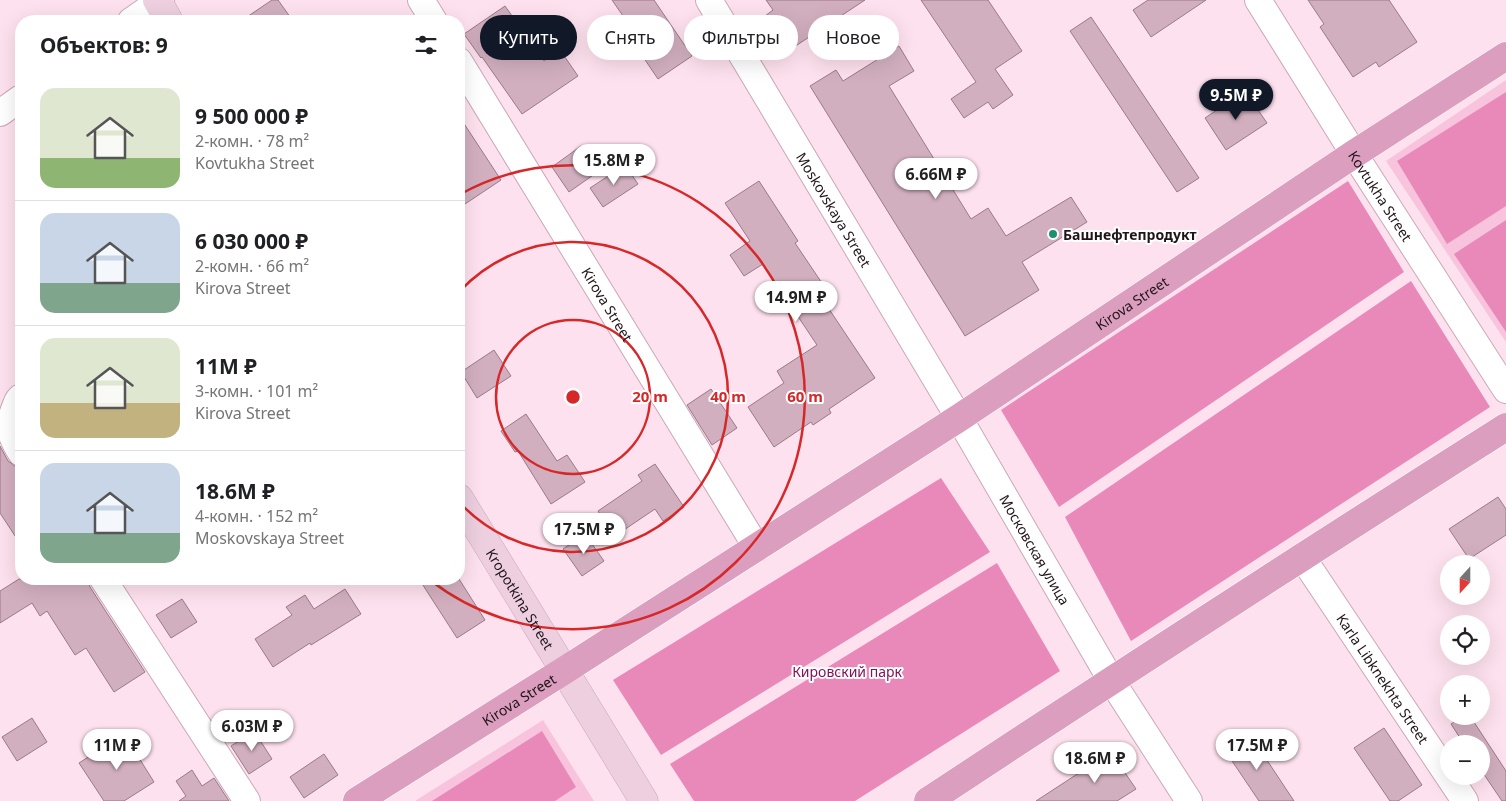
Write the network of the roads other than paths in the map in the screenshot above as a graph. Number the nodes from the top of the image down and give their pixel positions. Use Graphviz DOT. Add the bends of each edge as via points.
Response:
graph roads {
  1 [pos="422,0"];
  2 [pos="709,0"];
  3 [pos="1258,0"];
  4 [pos="161,6"];
  5 [pos="142,15"];
  6 [pos="431,15"];
  7 [pos="1506,56"];
  8 [pos="465,71"];
  9 [pos="15,102"];
  10 [pos="0,113"];
  11 [pos="1354,154"];
  12 [pos="1506,390"];
  13 [pos="15,406"];
  14 [pos="960,418"];
  15 [pos="1506,427"];
  16 [pos="15,444"];
  17 [pos="465,508"];
  18 [pos="757,548"];
  19 [pos="1302,557"];
  20 [pos="106,585"];
  21 [pos="565,670"];
  22 [pos="1111,680"];
  23 [pos="247,801"];
  24 [pos="357,801"];
  25 [pos="644,801"];
  26 [pos="928,801"];
  27 [pos="1190,801"];
  28 [pos="1465,801"];
  1 -- 6 [label="street"];
  2 -- 14 [label="street, Moskovskaya Street"];
  3 -- 11 [label="street, Kovtukha Street"];
  4 -- 5 [label="street"];
  7 -- 11 [label="main road, Kirova Street"];
  8 -- 18 [label="street, Kirova Street"];
  9 -- 10 [label="street"];
  11 -- 12 [label="street, Kovtukha Street"];
  11 -- 14 [label="main road, Kirova Street"];
  13 -- 16 [label="street" via="9,421"];
  14 -- 18 [label="main road, Kirova Street"];
  14 -- 22 [label="street, Московская улица"];
  15 -- 19 [label="main road"];
  17 -- 21 [label="main road, Kropotkina Street"];
  18 -- 21 [label="main road, Kirova Street"];
  19 -- 22 [label="main road"];
  19 -- 28 [label="street, Karla Libknekhta Street"];
  20 -- 23 [label="street"];
  21 -- 24 [label="main road, Kirova Street"];
  21 -- 25 [label="main road, Kropotkina Street"];
  22 -- 26 [label="main road"];
  22 -- 27 [label="street"];
}
